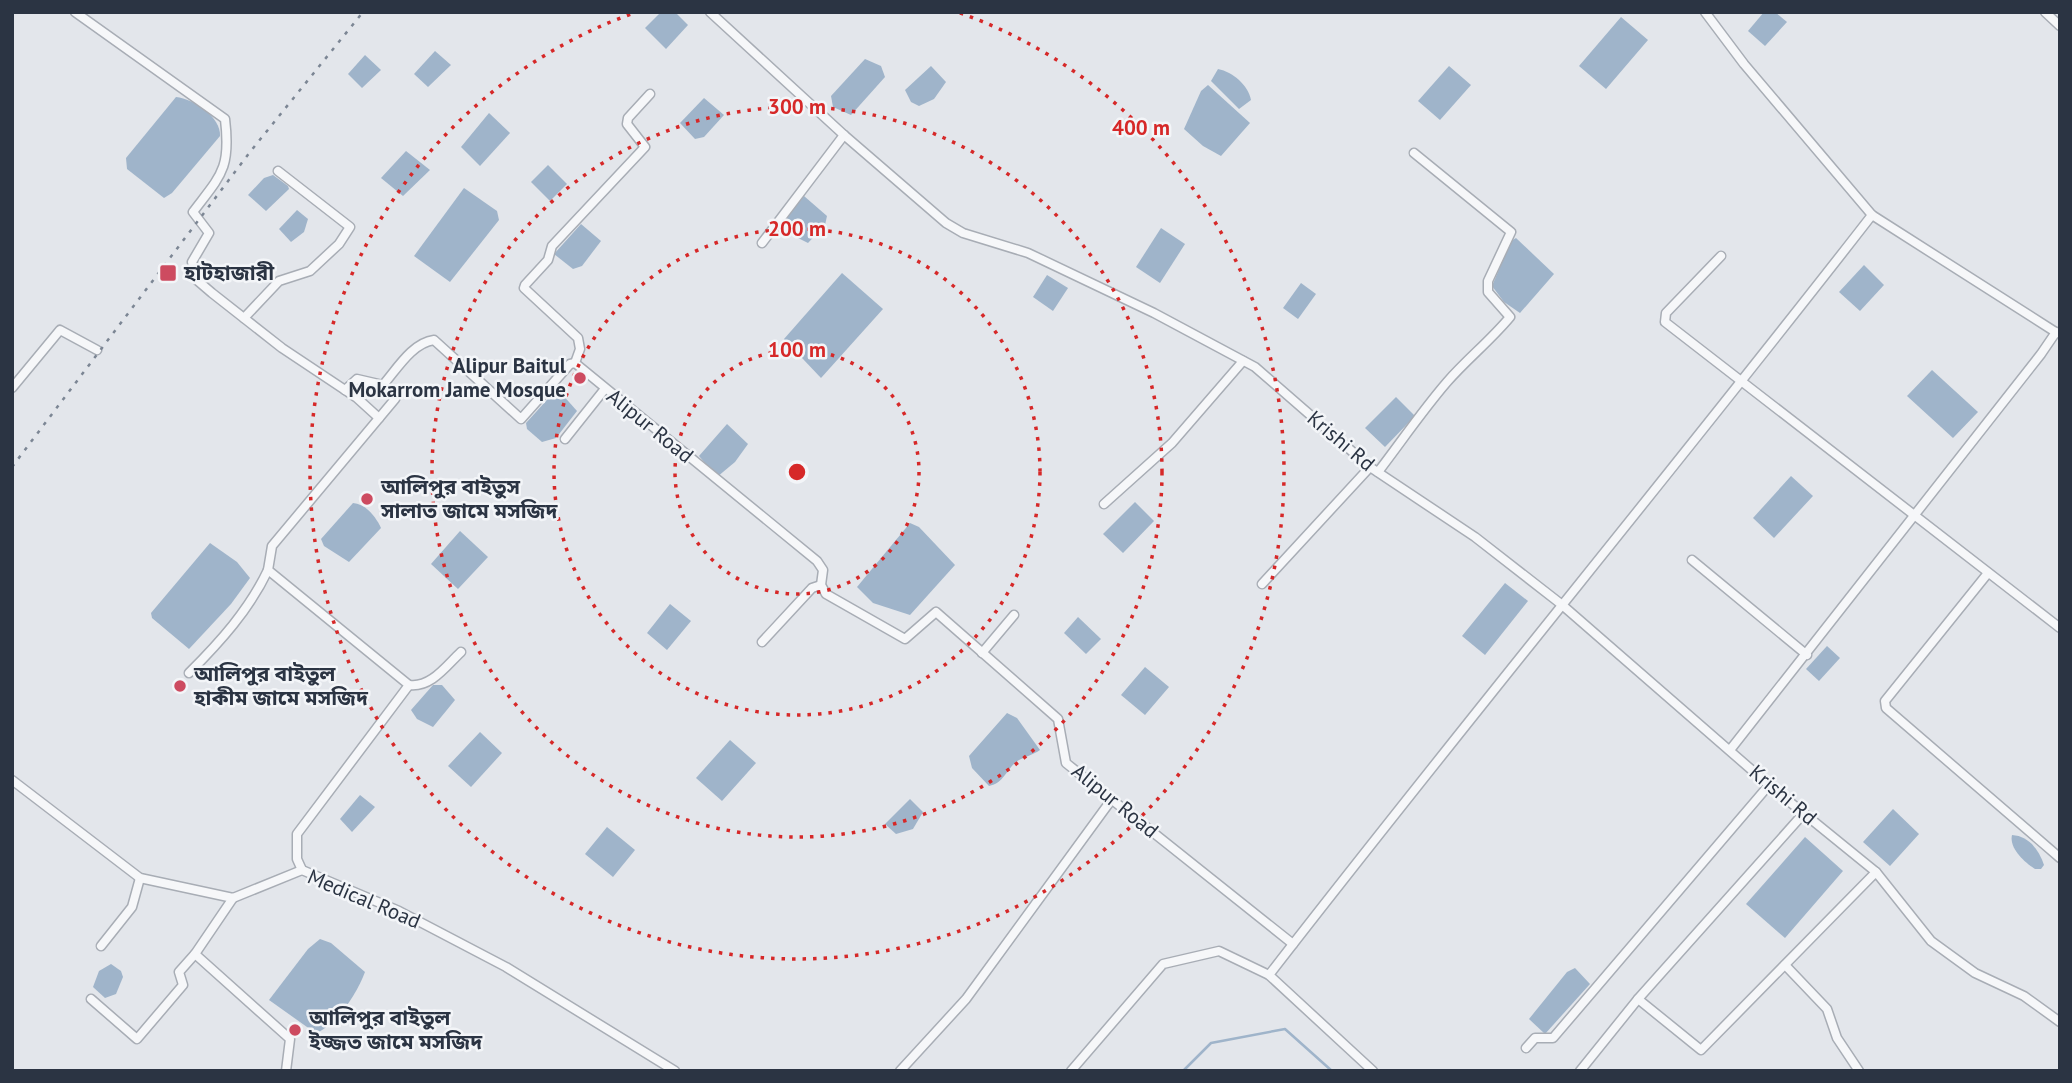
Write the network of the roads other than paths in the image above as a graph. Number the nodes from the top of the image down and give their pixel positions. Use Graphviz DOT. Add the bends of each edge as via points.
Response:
graph roads {
  1 [pos="75,12"];
  2 [pos="710,12"];
  3 [pos="1705,12"];
  4 [pos="2045,12"];
  5 [pos="2060,26"];
  6 [pos="650,94"];
  7 [pos="844,135"];
  8 [pos="1414,153"];
  9 [pos="278,171"];
  10 [pos="1872,215"];
  11 [pos="762,243"];
  12 [pos="1721,256"];
  13 [pos="244,318"];
  14 [pos="2058,333"];
  15 [pos="97,350"];
  16 [pos="1243,361"];
  17 [pos="575,363"];
  18 [pos="1742,382"];
  19 [pos="383,385"];
  20 [pos="12,388"];
  21 [pos="345,390"];
  22 [pos="604,390"];
  23 [pos="379,418"];
  24 [pos="565,439"];
  25 [pos="1374,470"];
  26 [pos="1104,504"];
  27 [pos="1913,516"];
  28 [pos="1692,560"];
  29 [pos="268,570"];
  30 [pos="1988,573"];
  31 [pos="821,584"];
  32 [pos="1262,584"];
  33 [pos="1561,604"];
  34 [pos="1014,615"];
  35 [pos="2060,628"];
  36 [pos="762,642"];
  37 [pos="461,652"];
  38 [pos="982,653"];
  39 [pos="1807,655"];
  40 [pos="189,673"];
  41 [pos="409,685"];
  42 [pos="1730,750"];
  43 [pos="12,780"];
  44 [pos="1769,785"];
  45 [pos="1111,799"];
  46 [pos="1804,813"];
  47 [pos="2060,858"];
  48 [pos="302,870"];
  49 [pos="1876,872"];
  50 [pos="140,878"];
  51 [pos="233,898"];
  52 [pos="1293,944"];
  53 [pos="101,946"];
  54 [pos="195,954"];
  55 [pos="1785,965"];
  56 [pos="1269,975"];
  57 [pos="91,999"];
  58 [pos="1638,999"];
  59 [pos="2060,1022"];
  60 [pos="1526,1048"];
  61 [pos="1367,1069"];
  62 [pos="286,1071"];
  63 [pos="675,1071"];
  64 [pos="900,1071"];
  65 [pos="1071,1071"];
  66 [pos="1580,1071"];
  67 [pos="1859,1071"];
  1 -- 13 [label="street" via="225,119 228,142 223,171 192,212 208,233 192,262 198,281"];
  2 -- 7 [label="street, Krishi Rd"];
  3 -- 10 [label="street"];
  4 -- 5 [label="street"];
  6 -- 17 [label="street" via="627,124 645,147 552,246 548,260 524,288 578,338"];
  7 -- 11 [label="street"];
  7 -- 16 [label="street, Krishi Rd" via="963,233 1028,253"];
  8 -- 25 [label="street" via="1511,232 1488,281 1488,292 1510,317"];
  9 -- 13 [label="street" via="350,227 310,271 279,281"];
  10 -- 14 [label="street"];
  10 -- 18 [label="street"];
  12 -- 18 [label="street" via="1664,318"];
  13 -- 21 [label="street"];
  14 -- 27 [label="street"];
  15 -- 20 [label="street" via="60,330"];
  16 -- 25 [label="street, Krishi Rd"];
  16 -- 26 [label="street" via="1172,443"];
  17 -- 19 [label="street" via="521,419 434,340 413,350"];
  17 -- 22 [label="street, Alipur Road"];
  18 -- 27 [label="street"];
  18 -- 33 [label="street"];
  19 -- 21 [label="street" via="357,379"];
  19 -- 23 [label="street" via="395,399"];
  21 -- 23 [label="street"];
  22 -- 24 [label="street"];
  22 -- 31 [label="street, Alipur Road" via="817,561 823,570"];
  23 -- 29 [label="street" via="272,546"];
  25 -- 32 [label="street"];
  25 -- 33 [label="street, Krishi Rd" via="1475,537"];
  27 -- 30 [label="street"];
  27 -- 39 [label="street"];
  28 -- 39 [label="street"];
  29 -- 40 [label="street" via="226,636"];
  29 -- 41 [label="street"];
  30 -- 35 [label="street"];
  30 -- 47 [label="street" via="1891,693 1886,708"];
  31 -- 36 [label="street"];
  31 -- 38 [label="street, Alipur Road" via="836,601 905,639 936,612"];
  33 -- 42 [label="street, Krishi Rd"];
  33 -- 52 [label="street"];
  34 -- 38 [label="street"];
  37 -- 41 [label="street" via="428,683"];
  38 -- 45 [label="street, Alipur Road" via="1058,719 1066,763"];
  39 -- 42 [label="street"];
  41 -- 48 [label="street" via="297,834"];
  42 -- 44 [label="street, Krishi Rd"];
  43 -- 50 [label="street"];
  44 -- 46 [label="street, Krishi Rd"];
  44 -- 60 [label="street" via="1553,1038 1535,1038"];
  45 -- 52 [label="street, Alipur Road"];
  45 -- 64 [label="street" via="966,999"];
  46 -- 49 [label="street, Krishi Rd"];
  46 -- 58 [label="street"];
  48 -- 51 [label="street, Medical Road"];
  48 -- 63 [label="street, Medical Road" via="399,911 506,967"];
  49 -- 55 [label="street"];
  49 -- 59 [label="street, Krishi Rd" via="1931,941 1975,973 2024,996"];
  50 -- 51 [label="street"];
  50 -- 53 [label="street" via="132,906"];
  51 -- 54 [label="street"];
  52 -- 56 [label="street"];
  54 -- 57 [label="street" via="179,972 183,985 137,1039"];
  54 -- 62 [label="street" via="290,1039"];
  55 -- 58 [label="street" via="1701,1050"];
  55 -- 67 [label="street" via="1827,1009 1837,1038"];
  56 -- 61 [label="street"];
  56 -- 65 [label="street" via="1219,951 1163,964"];
  58 -- 66 [label="street"];
}
